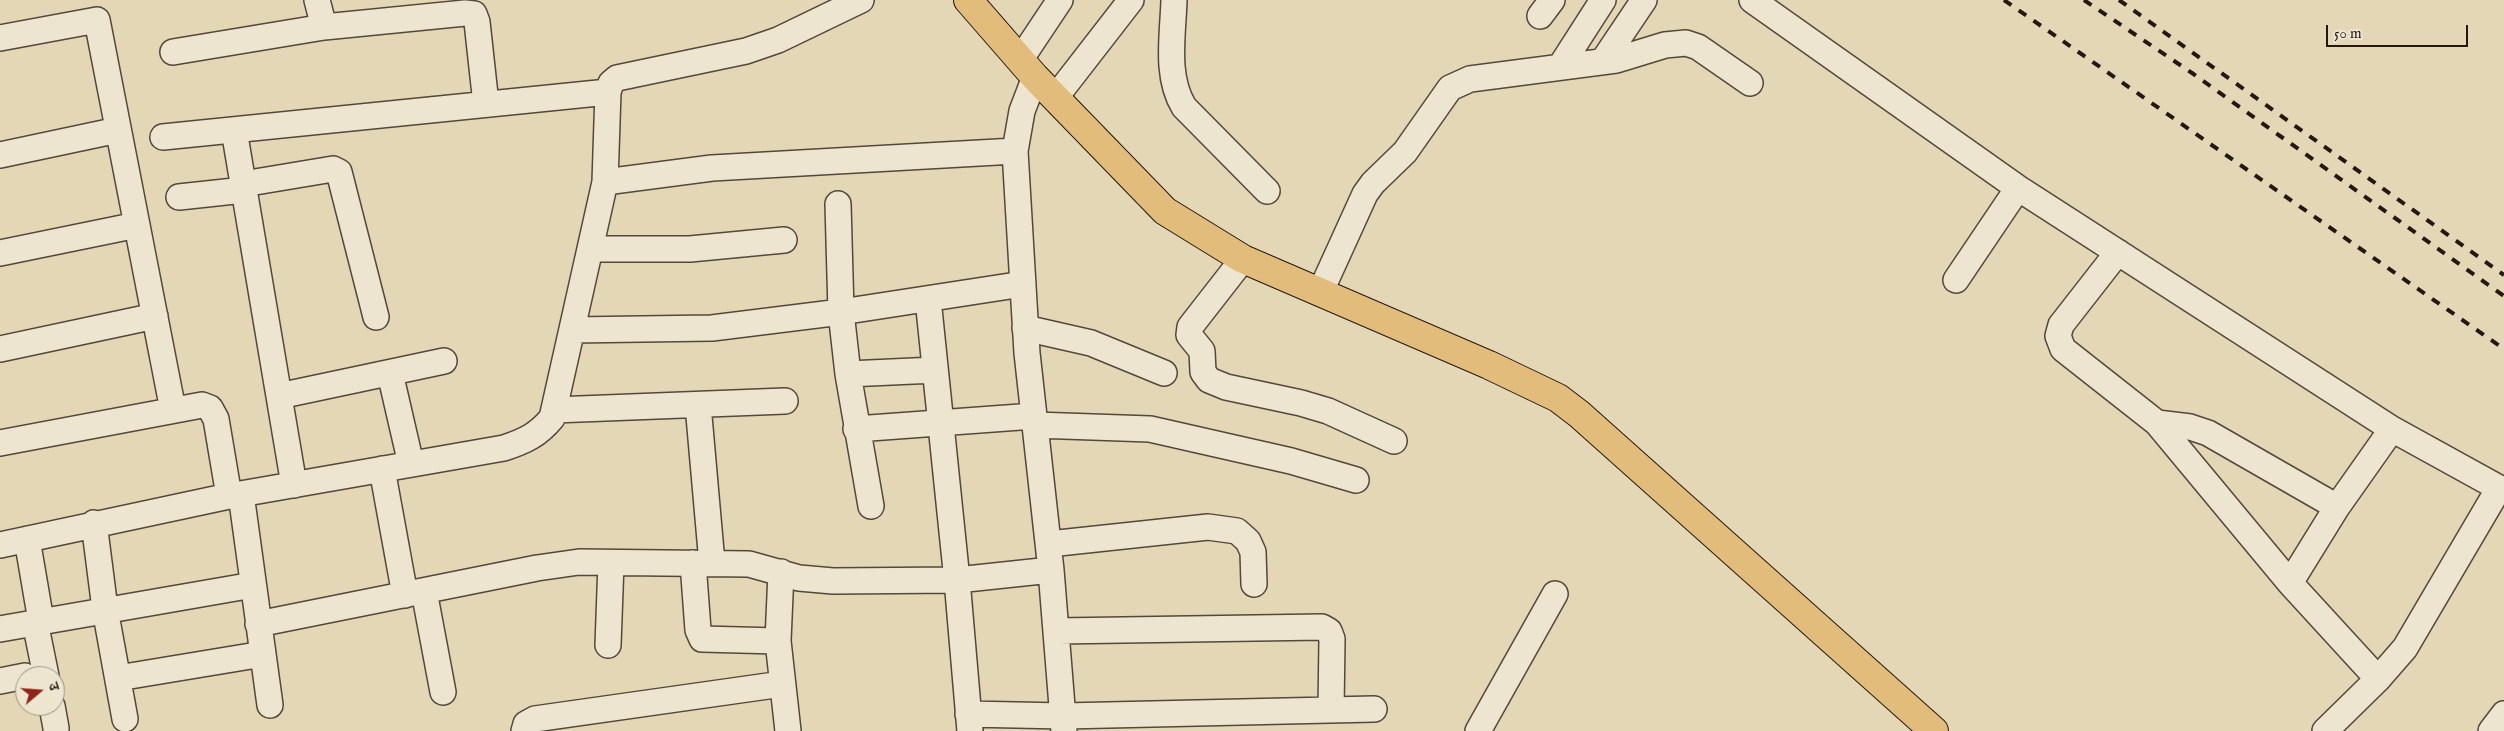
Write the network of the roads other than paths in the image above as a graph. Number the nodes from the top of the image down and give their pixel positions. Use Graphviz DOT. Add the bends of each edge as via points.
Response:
graph roads {
  1 [pos="317,0"];
  2 [pos="860,0"];
  3 [pos="968,0"];
  4 [pos="1060,0"];
  5 [pos="1131,0"];
  6 [pos="1174,0"];
  7 [pos="1603,0"];
  8 [pos="1644,0"];
  9 [pos="1752,0"];
  10 [pos="324,27"];
  11 [pos="1,35"];
  12 [pos="173,52"];
  13 [pos="1603,61"];
  14 [pos="1560,67"];
  15 [pos="1028,69"];
  16 [pos="1750,83"];
  17 [pos="608,92"];
  18 [pos="1055,98"];
  19 [pos="486,104"];
  20 [pos="118,130"];
  21 [pos="234,130"];
  22 [pos="163,137"];
  23 [pos="1014,151"];
  24 [pos="0,155"];
  25 [pos="606,182"];
  26 [pos="244,187"];
  27 [pos="2018,188"];
  28 [pos="1267,190"];
  29 [pos="179,197"];
  30 [pos="838,204"];
  31 [pos="137,225"];
  32 [pos="784,240"];
  33 [pos="590,250"];
  34 [pos="2118,252"];
  35 [pos="0,253"];
  36 [pos="1243,259"];
  37 [pos="1956,280"];
  38 [pos="1023,284"];
  39 [pos="1320,293"];
  40 [pos="928,299"];
  41 [pos="842,312"];
  42 [pos="155,316"];
  43 [pos="376,317"];
  44 [pos="1025,328"];
  45 [pos="572,330"];
  46 [pos="0,349"];
  47 [pos="444,362"];
  48 [pos="936,370"];
  49 [pos="1164,372"];
  50 [pos="390,373"];
  51 [pos="848,374"];
  52 [pos="279,396"];
  53 [pos="785,401"];
  54 [pos="698,405"];
  55 [pos="173,410"];
  56 [pos="554,410"];
  57 [pos="1035,420"];
  58 [pos="941,423"];
  59 [pos="2157,423"];
  60 [pos="856,429"];
  61 [pos="2392,429"];
  62 [pos="1394,441"];
  63 [pos="0,443"];
  64 [pos="410,464"];
  65 [pos="382,469"];
  66 [pos="1356,480"];
  67 [pos="294,484"];
  68 [pos="2502,489"];
  69 [pos="235,495"];
  70 [pos="870,506"];
  71 [pos="2337,507"];
  72 [pos="94,523"];
  73 [pos="27,539"];
  74 [pos="0,544"];
  75 [pos="1048,544"];
  76 [pos="611,562"];
  77 [pos="703,563"];
  78 [pos="1051,570"];
  79 [pos="781,572"];
  80 [pos="957,580"];
  81 [pos="2290,583"];
  82 [pos="1254,584"];
  83 [pos="253,585"];
  84 [pos="415,593"];
  85 [pos="1554,594"];
  86 [pos="105,609"];
  87 [pos="38,622"];
  88 [pos="258,624"];
  89 [pos="0,629"];
  90 [pos="1057,631"];
  91 [pos="778,641"];
  92 [pos="608,645"];
  93 [pos="263,654"];
  94 [pos="36,666"];
  95 [pos="15,678"];
  96 [pos="118,678"];
  97 [pos="2378,679"];
  98 [pos="0,681"];
  99 [pos="782,684"];
  100 [pos="443,692"];
  101 [pos="270,705"];
  102 [pos="1374,709"];
  103 [pos="1331,710"];
  104 [pos="2504,714"];
  105 [pos="125,719"];
  106 [pos="969,723"];
  107 [pos="1064,723"];
  108 [pos="524,731"];
  109 [pos="788,731"];
  110 [pos="1478,731"];
  111 [pos="1934,731"];
  112 [pos="2325,731"];
  113 [pos="2491,731"];
  1 -- 10 [label="street"];
  2 -- 17 [label="street" via="778,40 746,51 617,78"];
  3 -- 15 [label="main road"];
  4 -- 15 [label="street"];
  5 -- 18 [label="street"];
  6 -- 28 [label="street" via="1172,80 1176,94 1184,107"];
  7 -- 14 [label="street"];
  8 -- 13 [label="street"];
  9 -- 27 [label="street"];
  10 -- 12 [label="street"];
  10 -- 19 [label="street" via="474,14"];
  11 -- 20 [label="street" via="97,20"];
  13 -- 14 [label="street"];
  13 -- 16 [label="street" via="1686,43 1698,47"];
  14 -- 39 [label="street" via="1484,76 1459,82 1450,88 1397,161 1373,183 1358,207"];
  15 -- 18 [label="main road"];
  15 -- 23 [label="street"];
  17 -- 19 [label="street"];
  17 -- 25 [label="street"];
  18 -- 36 [label="main road" via="1165,211"];
  19 -- 21 [label="street"];
  20 -- 24 [label="street"];
  20 -- 31 [label="street"];
  21 -- 22 [label="street"];
  21 -- 26 [label="street"];
  23 -- 25 [label="street" via="712,168"];
  23 -- 38 [label="street"];
  25 -- 33 [label="street"];
  26 -- 29 [label="street"];
  26 -- 43 [label="street" via="333,169 340,172"];
  26 -- 52 [label="street"];
  27 -- 34 [label="street"];
  27 -- 37 [label="street"];
  30 -- 41 [label="street"];
  31 -- 35 [label="street"];
  31 -- 42 [label="street"];
  32 -- 33 [label="street" via="690,250"];
  33 -- 45 [label="street"];
  34 -- 59 [label="street" via="2061,325 2058,336 2063,349"];
  34 -- 61 [label="street"];
  36 -- 39 [label="main road"];
  36 -- 62 [label="street" via="1190,327 1189,335 1202,351 1203,372 1209,380 1301,402"];
  38 -- 40 [label="street"];
  38 -- 44 [label="street"];
  39 -- 111 [label="main road" via="1558,398"];
  40 -- 41 [label="street"];
  40 -- 48 [label="street"];
  41 -- 45 [label="street" via="712,328"];
  41 -- 51 [label="street"];
  42 -- 46 [label="street"];
  42 -- 55 [label="street"];
  44 -- 49 [label="street" via="1091,343"];
  44 -- 57 [label="street"];
  45 -- 56 [label="street"];
  47 -- 50 [label="street"];
  48 -- 51 [label="street"];
  48 -- 58 [label="street"];
  50 -- 52 [label="street"];
  50 -- 64 [label="street"];
  51 -- 60 [label="street"];
  52 -- 67 [label="street"];
  53 -- 54 [label="street"];
  54 -- 56 [label="street"];
  54 -- 77 [label="street"];
  55 -- 63 [label="street"];
  55 -- 69 [label="street" via="202,405 210,408"];
  56 -- 64 [label="street" via="542,431 527,441"];
  57 -- 58 [label="street"];
  57 -- 66 [label="street" via="1150,429"];
  57 -- 75 [label="street"];
  58 -- 60 [label="street"];
  58 -- 80 [label="street"];
  59 -- 71 [label="street" via="2208,433"];
  59 -- 81 [label="street"];
  60 -- 70 [label="street"];
  61 -- 68 [label="street"];
  61 -- 71 [label="street"];
  64 -- 65 [label="street"];
  65 -- 67 [label="street"];
  65 -- 84 [label="street"];
  67 -- 69 [label="street"];
  68 -- 97 [label="street" via="2405,648"];
  69 -- 72 [label="street"];
  69 -- 83 [label="street"];
  71 -- 81 [label="street"];
  72 -- 73 [label="street"];
  72 -- 86 [label="street"];
  73 -- 74 [label="street"];
  73 -- 87 [label="street"];
  75 -- 78 [label="street"];
  75 -- 82 [label="street" via="1208,528 1237,531 1248,540 1253,552"];
  76 -- 77 [label="street"];
  76 -- 84 [label="street" via="579,562 537,568"];
  76 -- 92 [label="street"];
  77 -- 79 [label="street" via="749,564"];
  77 -- 91 [label="street" via="698,630 702,639"];
  78 -- 80 [label="street"];
  78 -- 90 [label="street"];
  79 -- 80 [label="street" via="799,578 833,581"];
  79 -- 91 [label="street"];
  80 -- 106 [label="street"];
  81 -- 97 [label="street"];
  83 -- 86 [label="street"];
  83 -- 88 [label="street"];
  84 -- 88 [label="street"];
  84 -- 100 [label="street"];
  85 -- 110 [label="street"];
  86 -- 87 [label="street"];
  86 -- 96 [label="street"];
  87 -- 89 [label="street"];
  87 -- 94 [label="street"];
  88 -- 93 [label="street"];
  90 -- 103 [label="street" via="1322,627 1329,631 1332,639"];
  90 -- 107 [label="street"];
  91 -- 99 [label="street"];
  93 -- 96 [label="street"];
  93 -- 101 [label="street"];
  95 -- 98 [label="street"];
  96 -- 105 [label="street"];
  97 -- 112 [label="street"];
  99 -- 108 [label="street" via="535,719 526,724"];
  99 -- 109 [label="street"];
  102 -- 103 [label="street"];
  103 -- 107 [label="street"];
  104 -- 113 [label="street"];
  106 -- 107 [label="street"];
}
